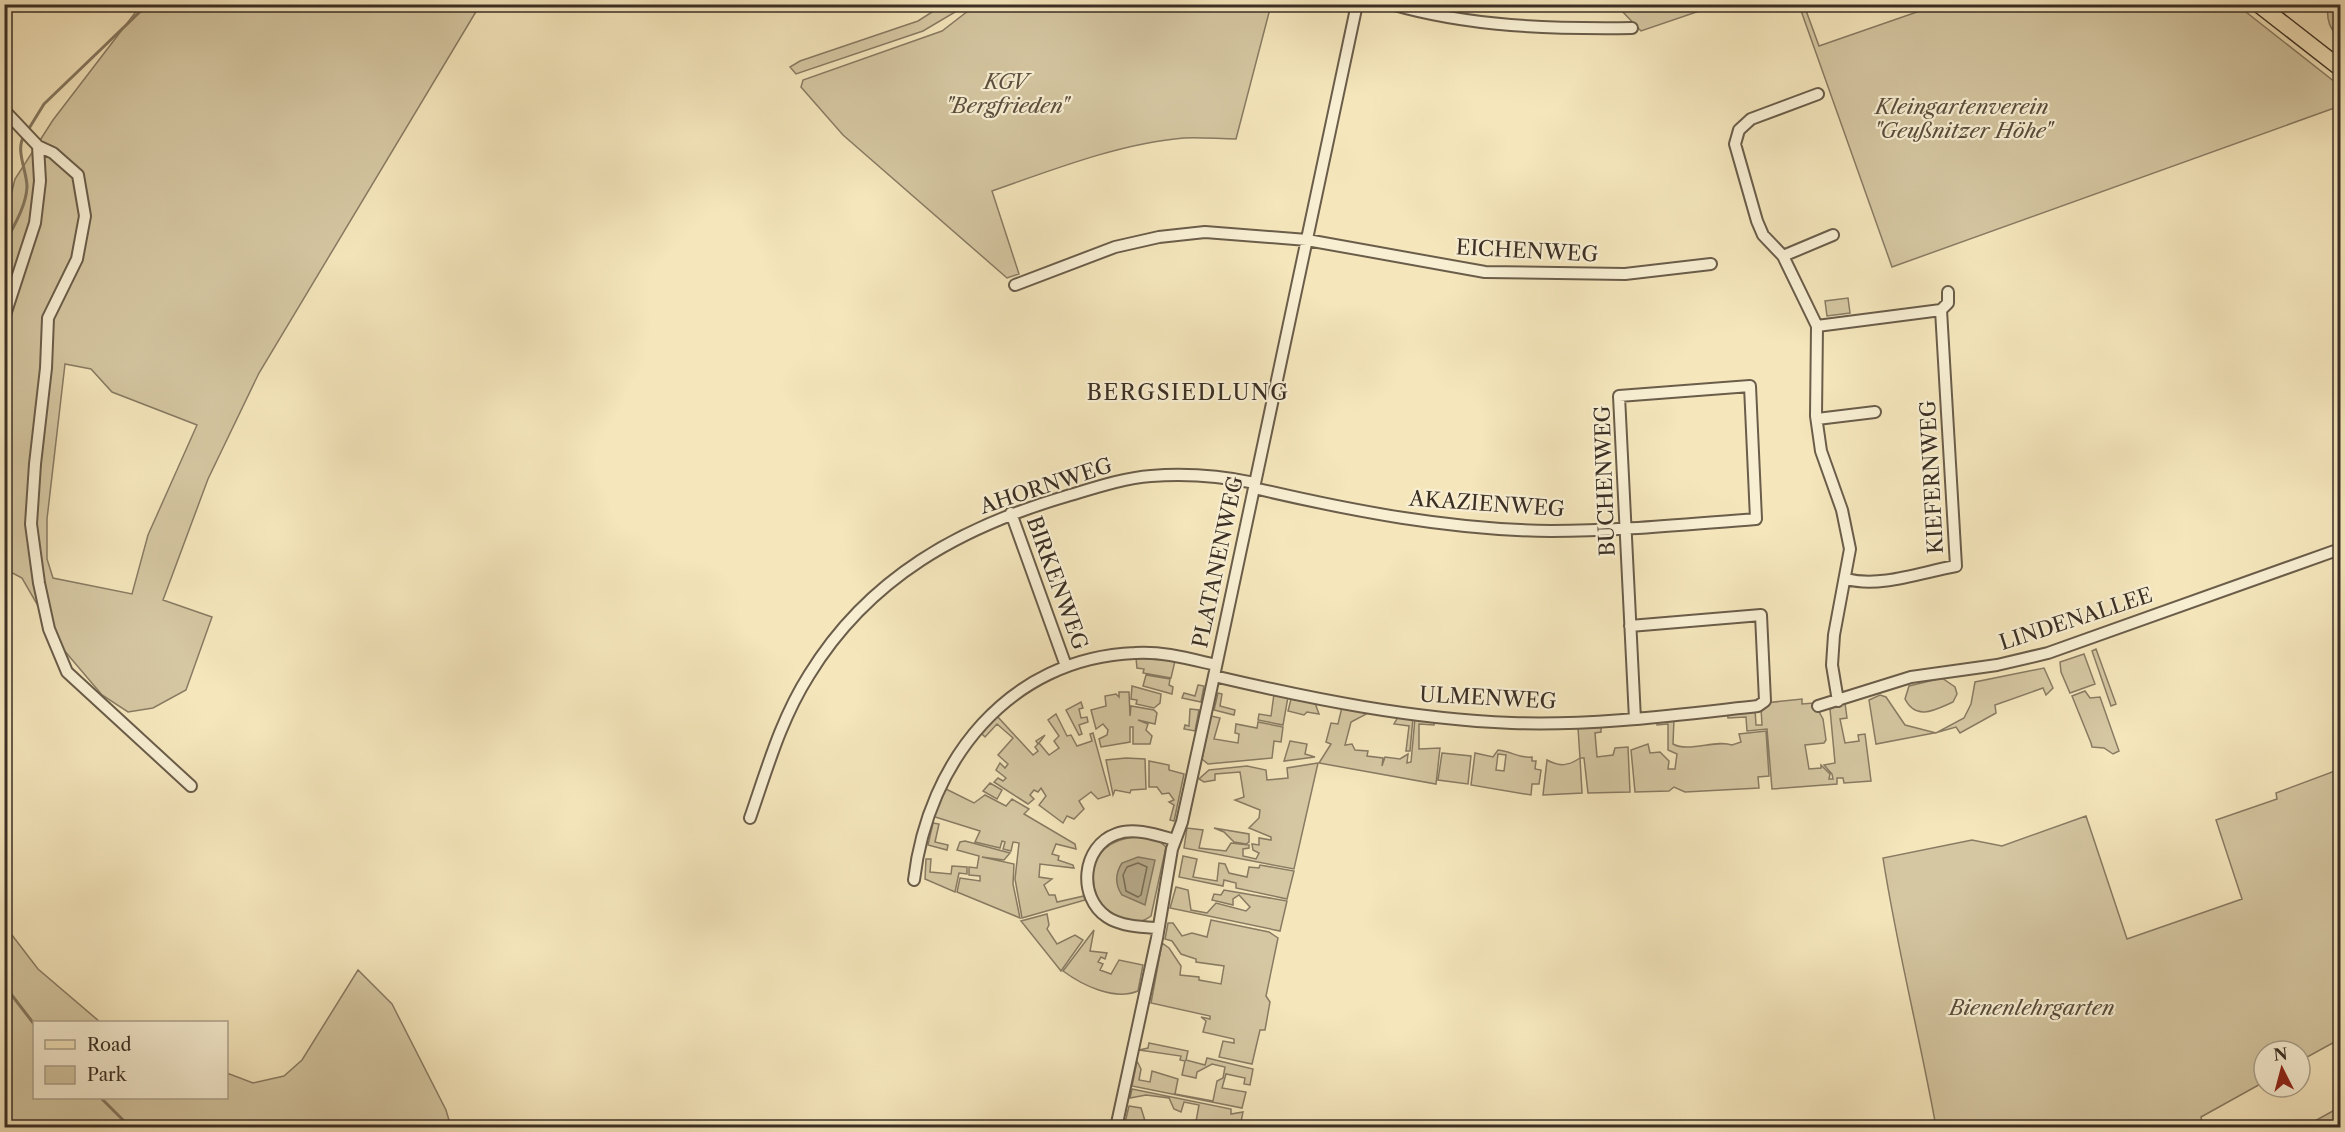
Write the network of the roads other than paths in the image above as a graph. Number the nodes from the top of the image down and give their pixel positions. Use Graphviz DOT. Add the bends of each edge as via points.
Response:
graph roads {
  1 [pos="1357,4"];
  2 [pos="1391,4"];
  3 [pos="2259,4"];
  4 [pos="1632,28"];
  5 [pos="2340,68"];
  6 [pos="1818,94"];
  7 [pos="4,110"];
  8 [pos="35,142"];
  9 [pos="1833,234"];
  10 [pos="1307,240"];
  11 [pos="1783,255"];
  12 [pos="1711,264"];
  13 [pos="1015,285"];
  14 [pos="1948,292"];
  15 [pos="1941,310"];
  16 [pos="4,318"];
  17 [pos="1817,326"];
  18 [pos="1875,412"];
  19 [pos="1817,418"];
  20 [pos="1255,485"];
  21 [pos="1011,513"];
  22 [pos="1756,519"];
  23 [pos="1624,529"];
  24 [pos="2340,549"];
  25 [pos="1846,579"];
  26 [pos="1630,626"];
  27 [pos="1066,666"];
  28 [pos="1215,671"];
  29 [pos="1838,701"];
  30 [pos="1818,706"];
  31 [pos="1635,719"];
  32 [pos="191,786"];
  33 [pos="750,818"];
  34 [pos="1175,840"];
  35 [pos="914,880"];
  36 [pos="1156,928"];
  37 [pos="1116,1128"];
  1 -- 10 [label="street, PLATANENWEG"];
  2 -- 4 [label="street" via="1420,13 1490,24"];
  3 -- 5 [label="main road"];
  6 -- 11 [label="street" via="1751,119 1738,130 1735,144 1757,221 1763,235"];
  7 -- 8 [label="street"];
  8 -- 16 [label="street" via="40,181 36,215"];
  8 -- 32 [label="street" via="78,175 85,216 77,259 48,318 35,464 32,524 49,629 67,672"];
  9 -- 11 [label="street"];
  10 -- 12 [label="street, EICHENWEG" via="1485,272 1625,274"];
  10 -- 13 [label="street, EICHENWEG" via="1205,232 1159,237 1115,247"];
  10 -- 20 [label="street, PLATANENWEG"];
  11 -- 17 [label="street"];
  14 -- 15 [label="street, KIEFERNWEG" via="1948,303"];
  15 -- 17 [label="street"];
  15 -- 25 [label="street, KIEFERNWEG" via="1956,566 1875,581"];
  17 -- 19 [label="street"];
  18 -- 19 [label="street"];
  19 -- 25 [label="street" via="1821,451 1842,510 1850,549"];
  20 -- 21 [label="street, AHORNWEG" via="1191,475 1149,476 1102,485"];
  20 -- 23 [label="street, AKAZIENWEG" via="1335,507 1426,522 1551,531"];
  20 -- 28 [label="street, PLATANENWEG"];
  21 -- 27 [label="street, BIRKENWEG"];
  21 -- 33 [label="street, AHORNWEG" via="921,559 891,580 848,622 809,674 785,718"];
  22 -- 23 [label="street, AKAZIENWEG"];
  22 -- 23 [label="street, BUCHENWEG" via="1750,386 1619,396"];
  23 -- 26 [label="street, BUCHENWEG"];
  24 -- 29 [label="street, LINDENALLEE" via="2048,653 1911,677"];
  25 -- 29 [label="street" via="1832,664"];
  26 -- 31 [label="street, BUCHENWEG"];
  26 -- 31 [label="street, ULMENWEG" via="1761,615 1765,701 1762,704"];
  27 -- 28 [label="street, BIRKENWEG" via="1135,653 1161,654"];
  27 -- 35 [label="street, BIRKENWEG" via="1017,691 967,742 946,773 932,805"];
  28 -- 31 [label="street, ULMENWEG" via="1337,703 1443,717 1512,723"];
  28 -- 34 [label="street, PLATANENWEG"];
  29 -- 30 [label="street, LINDENALLEE"];
  34 -- 36 [label="street, PLATANENWEG"];
  34 -- 36 [label="street" via="1138,832 1117,833 1099,846 1088,866 1088,891 1107,917"];
  36 -- 37 [label="street, PLATANENWEG"];
}
